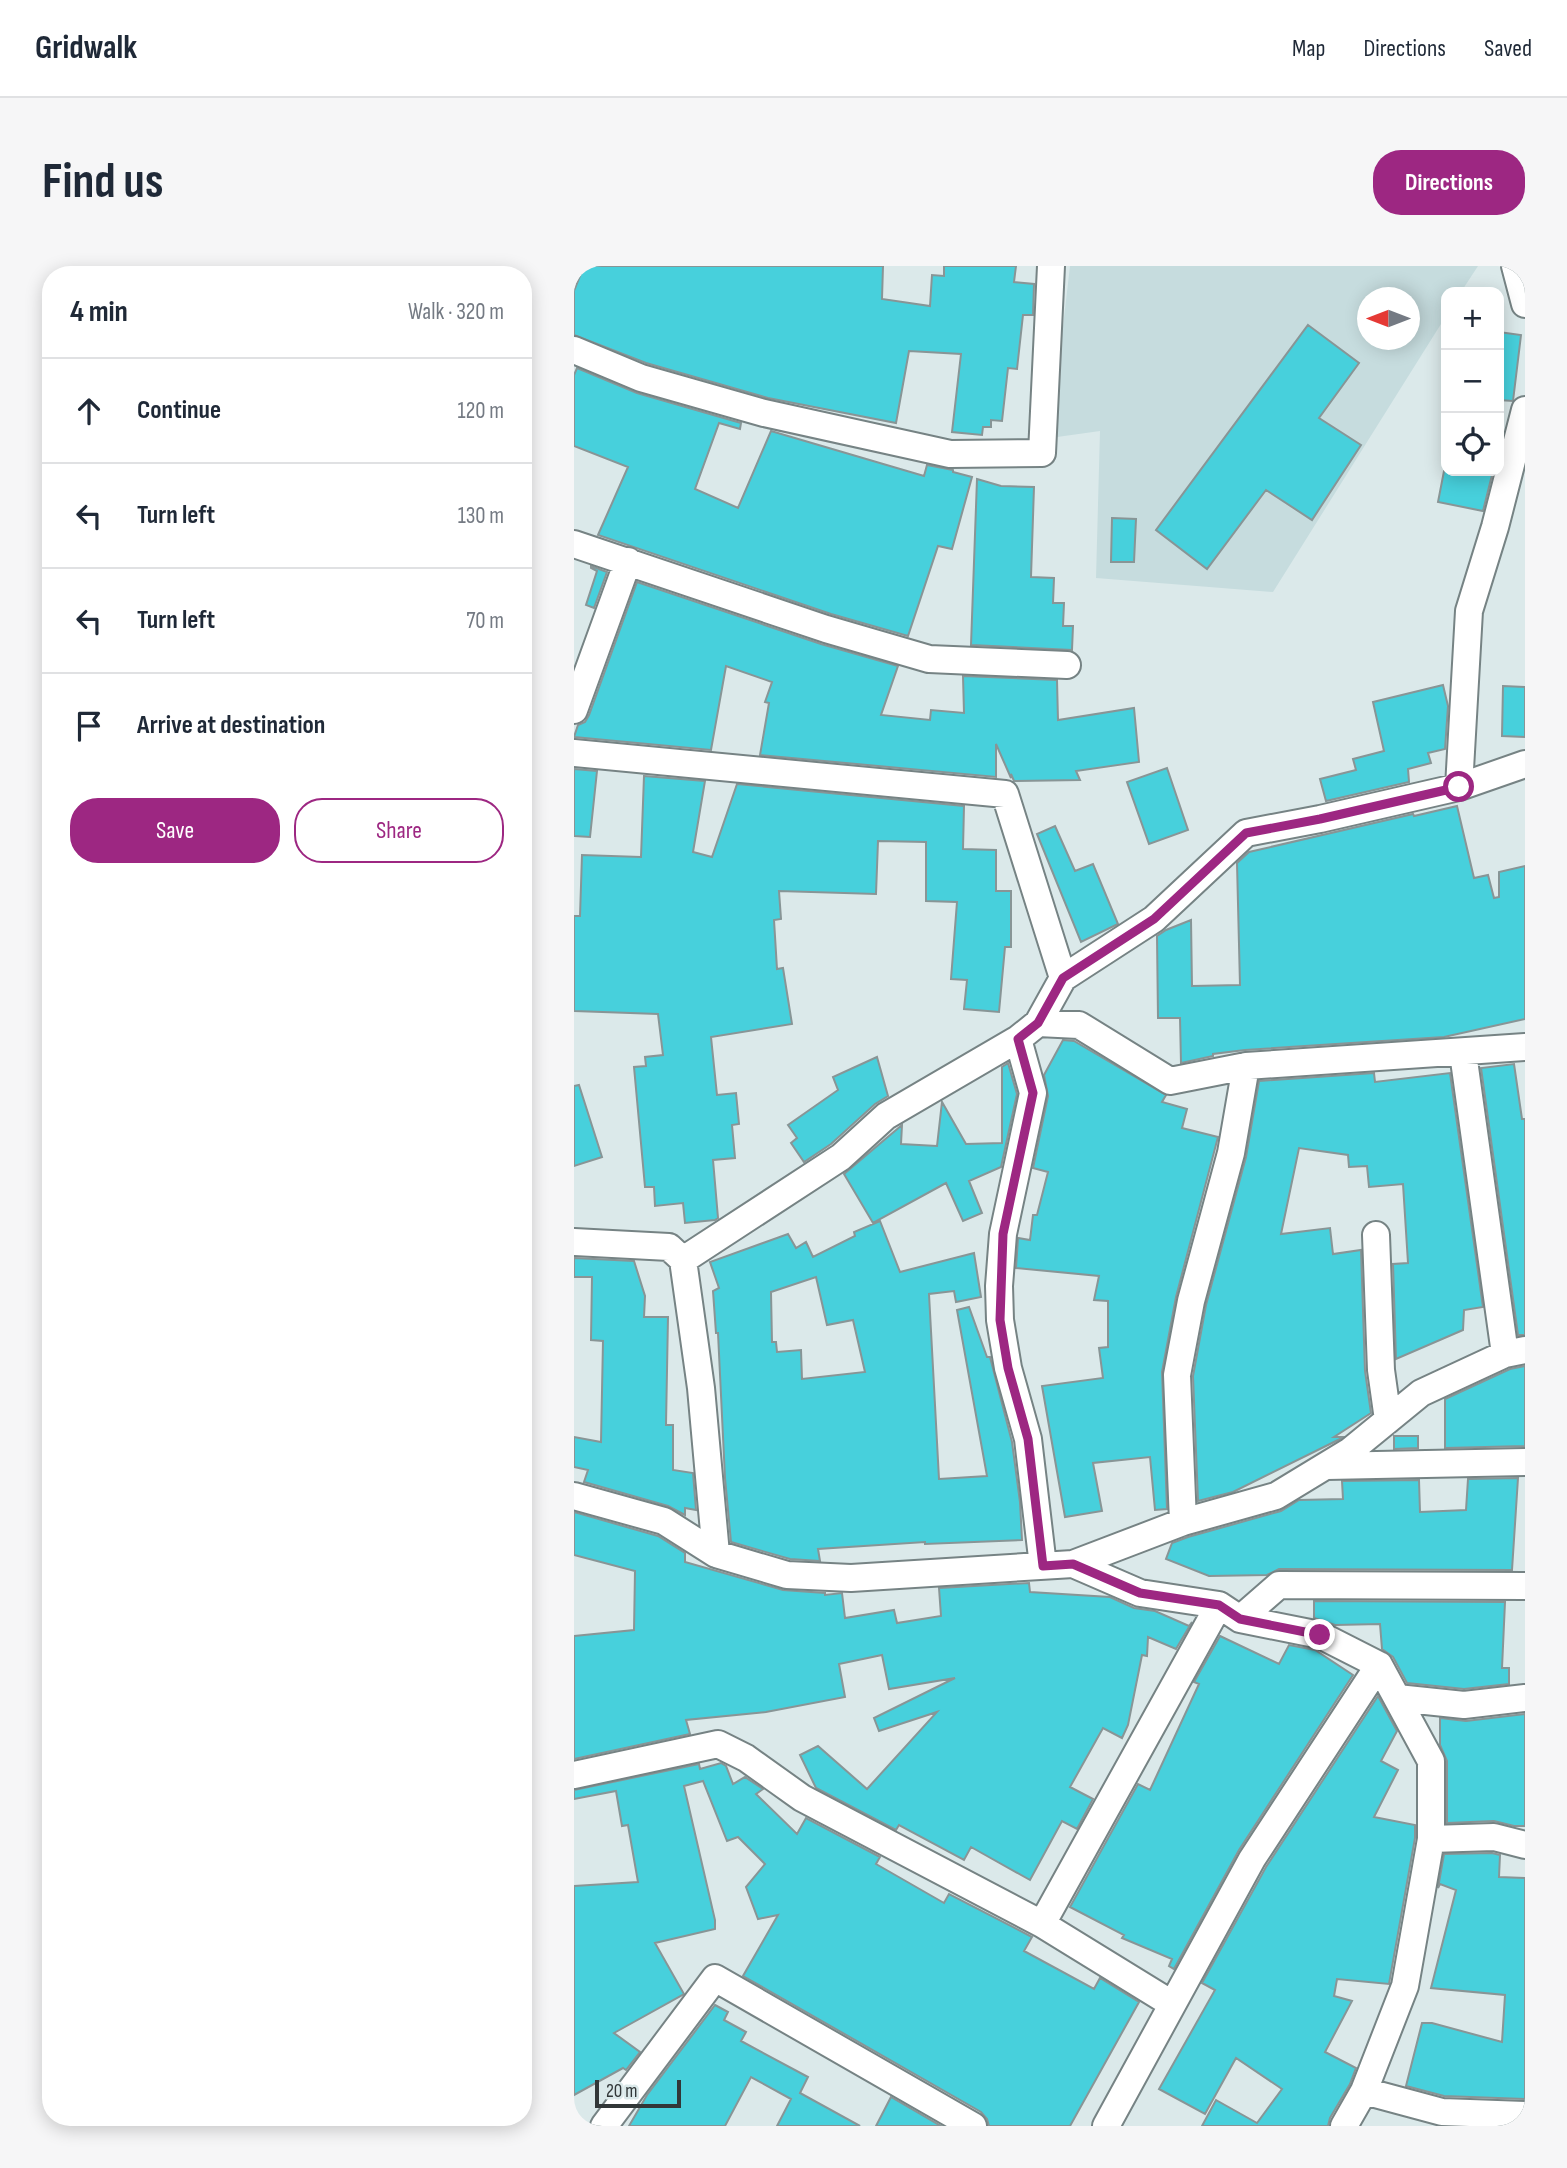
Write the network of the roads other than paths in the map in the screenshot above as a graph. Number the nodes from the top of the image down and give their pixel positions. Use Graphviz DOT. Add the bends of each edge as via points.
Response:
graph roads {
  1 [pos="1051,266"];
  2 [pos="1515,266"];
  3 [pos="1525,304"];
  4 [pos="574,350"];
  5 [pos="1525,410"];
  6 [pos="574,544"];
  7 [pos="628,561"];
  8 [pos="1067,665"];
  9 [pos="574,710"];
  10 [pos="574,753"];
  11 [pos="1525,764"];
  12 [pos="1459,787"];
  13 [pos="1063,978"];
  14 [pos="1028,1031"];
  15 [pos="1525,1047"];
  16 [pos="1463,1053"];
  17 [pos="1246,1066"];
  18 [pos="1376,1235"];
  19 [pos="574,1242"];
  20 [pos="683,1260"];
  21 [pos="1515,1352"];
  22 [pos="1388,1420"];
  23 [pos="1525,1462"];
  24 [pos="1325,1466"];
  25 [pos="574,1496"];
  26 [pos="1183,1522"];
  27 [pos="716,1554"];
  28 [pos="1073,1564"];
  29 [pos="1043,1566"];
  30 [pos="1525,1586"];
  31 [pos="1230,1612"];
  32 [pos="1379,1665"];
  33 [pos="1397,1698"];
  34 [pos="1525,1698"];
  35 [pos="574,1774"];
  36 [pos="1431,1839"];
  37 [pos="1525,1845"];
  38 [pos="1042,1924"];
  39 [pos="1172,2004"];
  40 [pos="1364,2091"];
  41 [pos="1525,2115"];
  42 [pos="604,2126"];
  43 [pos="973,2126"];
  44 [pos="1106,2126"];
  45 [pos="1344,2126"];
  1 -- 4 [label="street" via="1042,453 950,454 764,413 641,377"];
  2 -- 3 [label="street"];
  5 -- 12 [label="street" via="1469,611"];
  6 -- 7 [label="street"];
  7 -- 8 [label="street" via="929,659"];
  7 -- 9 [label="street"];
  10 -- 13 [label="street" via="1006,794"];
  11 -- 12 [label="street"];
  12 -- 13 [label="street" via="1246,833 1154,919"];
  13 -- 14 [label="street"];
  14 -- 17 [label="street" via="1079,1025 1170,1081"];
  14 -- 20 [label="street" via="886,1116 841,1157"];
  14 -- 29 [label="street" via="1033,1093 1003,1234 1000,1320 1028,1439"];
  15 -- 16 [label="street"];
  16 -- 17 [label="street"];
  16 -- 21 [label="street"];
  17 -- 26 [label="street" via="1231,1153 1191,1301 1177,1375"];
  18 -- 22 [label="street" via="1381,1370"];
  19 -- 20 [label="street" via="670,1247"];
  20 -- 27 [label="street" via="701,1388"];
  21 -- 22 [label="street" via="1421,1393"];
  22 -- 24 [label="street"];
  23 -- 24 [label="street"];
  24 -- 26 [label="street" via="1276,1496"];
  25 -- 27 [label="street" via="664,1521"];
  26 -- 28 [label="street"];
  27 -- 29 [label="street" via="787,1575 851,1578"];
  28 -- 29 [label="street"];
  28 -- 31 [label="street" via="1140,1593"];
  30 -- 31 [label="street" via="1279,1585"];
  31 -- 32 [label="street" via="1320,1635"];
  31 -- 38 [label="street"];
  32 -- 33 [label="street"];
  32 -- 39 [label="street" via="1252,1859"];
  33 -- 34 [label="street" via="1464,1705"];
  33 -- 36 [label="street" via="1432,1761"];
  35 -- 38 [label="street" via="719,1744 802,1798"];
  36 -- 37 [label="street" via="1494,1837"];
  36 -- 40 [label="street" via="1405,1986"];
  38 -- 39 [label="street"];
  39 -- 44 [label="street"];
  40 -- 41 [label="street" via="1442,2112"];
  40 -- 45 [label="street"];
  42 -- 43 [label="street" via="715,1978"];
}
